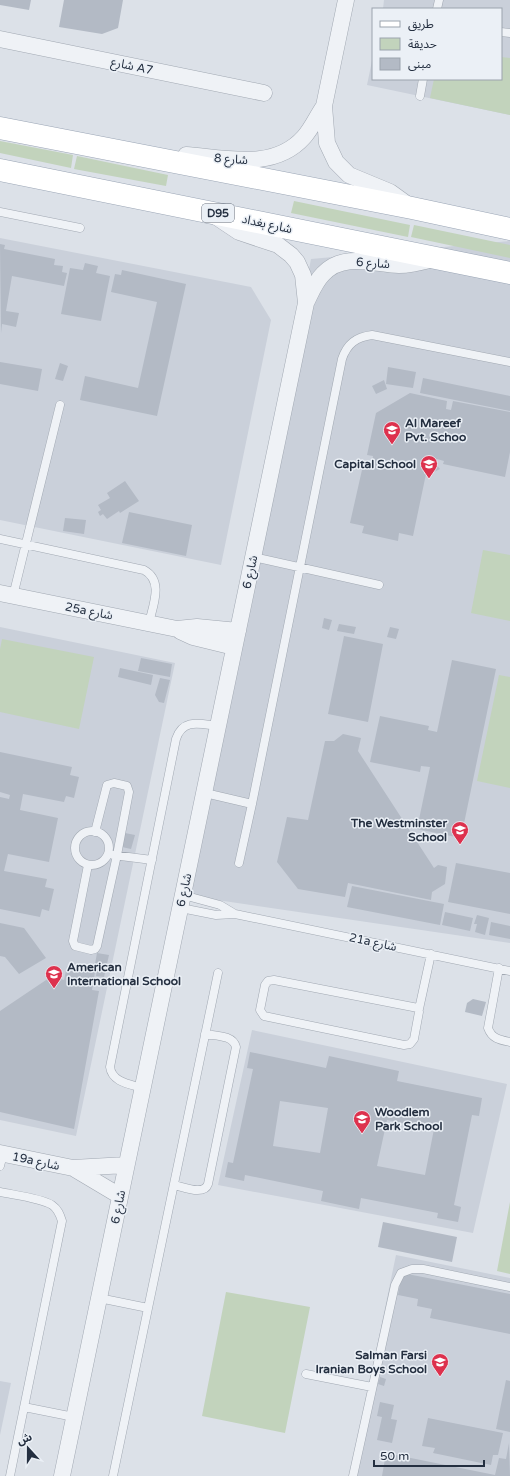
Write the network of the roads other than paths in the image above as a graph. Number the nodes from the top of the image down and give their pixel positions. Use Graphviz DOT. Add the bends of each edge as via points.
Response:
graph roads {
  1 [pos="346,0"];
  2 [pos="0,39"];
  3 [pos="423,80"];
  4 [pos="264,93"];
  5 [pos="420,96"];
  6 [pos="324,106"];
  7 [pos="0,128"];
  8 [pos="115,150"];
  9 [pos="0,170"];
  10 [pos="412,208"];
  11 [pos="0,212"];
  12 [pos="210,212"];
  13 [pos="80,228"];
  14 [pos="510,229"];
  15 [pos="435,258"];
  16 [pos="510,273"];
  17 [pos="306,303"];
  18 [pos="510,362"];
  19 [pos="60,405"];
  20 [pos="0,539"];
  21 [pos="25,544"];
  22 [pos="253,557"];
  23 [pos="301,568"];
  24 [pos="379,585"];
  25 [pos="7,595"];
  26 [pos="149,623"];
  27 [pos="177,629"];
  28 [pos="238,631"];
  29 [pos="234,647"];
  30 [pos="218,726"];
  31 [pos="205,793"];
  32 [pos="252,804"];
  33 [pos="95,832"];
  34 [pos="107,854"];
  35 [pos="117,855"];
  36 [pos="152,860"];
  37 [pos="239,862"];
  38 [pos="88,865"];
  39 [pos="182,901"];
  40 [pos="235,914"];
  41 [pos="431,954"];
  42 [pos="499,968"];
  43 [pos="510,971"];
  44 [pos="218,973"];
  45 [pos="419,1008"];
  46 [pos="205,1034"];
  47 [pos="510,1042"];
  48 [pos="142,1088"];
  49 [pos="1,1158"];
  50 [pos="126,1165"];
  51 [pos="73,1168"];
  52 [pos="174,1185"];
  53 [pos="0,1192"];
  54 [pos="120,1196"];
  55 [pos="510,1287"];
  56 [pos="99,1298"];
  57 [pos="148,1308"];
  58 [pos="306,1374"];
  59 [pos="372,1387"];
  60 [pos="24,1407"];
  61 [pos="74,1416"];
  62 [pos="10,1476"];
  63 [pos="62,1476"];
  64 [pos="114,1476"];
  65 [pos="353,1476"];
  1 -- 6 [label="street, شارع 8"];
  2 -- 4 [label="street, شارع A7"];
  3 -- 5 [label="lane"];
  6 -- 8 [label="street, شارع 8" via="299,143 284,153 266,159 241,160"];
  6 -- 10 [label="street, شارع 8" via="327,143 342,169 358,180 390,192"];
  7 -- 8 [label="main road"];
  8 -- 10 [label="main road"];
  9 -- 12 [label="main road, شارع بغداد / D95"];
  10 -- 14 [label="main road"];
  11 -- 13 [label="lane"];
  12 -- 15 [label="main road, شارع بغداد / D95"];
  12 -- 17 [label="street, شارع 6" via="239,232 278,245 292,255 303,275"];
  15 -- 16 [label="main road, شارع بغداد / D95"];
  15 -- 17 [label="street, شارع 6" via="400,265 354,261 337,264 320,277"];
  17 -- 22 [label="street, شارع 6"];
  18 -- 23 [label="lane" via="372,335 356,339 350,344 342,359"];
  19 -- 21 [label="lane"];
  20 -- 21 [label="lane"];
  21 -- 25 [label="lane"];
  21 -- 26 [label="lane" via="150,573 156,589"];
  22 -- 23 [label="lane"];
  22 -- 28 [label="street, شارع 6"];
  23 -- 24 [label="lane"];
  23 -- 32 [label="lane"];
  25 -- 26 [label="street, 25a شارع"];
  26 -- 27 [label="street, 25a شارع"];
  27 -- 28 [label="street, 25a شارع" via="196,627"];
  27 -- 29 [label="street, 25a شارع" via="193,637"];
  28 -- 29 [label="street, شارع 6"];
  29 -- 30 [label="street, شارع 6"];
  30 -- 31 [label="street, شارع 6"];
  30 -- 36 [label="lane" via="194,723 188,724 178,732"];
  31 -- 32 [label="lane"];
  31 -- 39 [label="street, شارع 6"];
  32 -- 37 [label="lane"];
  33 -- 34 [label="lane" via="108,842"];
  33 -- 35 [label="lane" via="107,785 114,783 127,786 129,792"];
  33 -- 38 [label="lane" via="82,834 75,845 78,858"];
  34 -- 35 [label="lane"];
  34 -- 38 [label="lane" via="100,863"];
  35 -- 36 [label="lane"];
  35 -- 38 [label="lane" via="97,946 91,950 75,946 73,941"];
  36 -- 48 [label="lane" via="110,1066 114,1077"];
  39 -- 40 [label="lane, 21a شارع" via="220,905"];
  39 -- 40 [label="lane, 21a شارع" via="216,915"];
  39 -- 48 [label="street, شارع 6"];
  40 -- 41 [label="lane, 21a شارع"];
  41 -- 42 [label="lane, 21a شارع"];
  41 -- 45 [label="lane"];
  42 -- 43 [label="lane, 21a شارع"];
  42 -- 47 [label="lane" via="488,1028 494,1038"];
  44 -- 46 [label="lane"];
  45 -- 45 [label="lane" via="274,980 268,981 265,985 260,1010 264,1016 407,1045 414,1039"];
  46 -- 52 [label="lane"];
  46 -- 52 [label="lane" via="229,1038 236,1047 208,1184 201,1190"];
  48 -- 50 [label="street, شارع 6"];
  49 -- 51 [label="street, 19a شارع"];
  50 -- 51 [label="street, 19a شارع"];
  50 -- 54 [label="street, شارع 6"];
  51 -- 54 [label="street, 19a شارع"];
  52 -- 57 [label="lane"];
  53 -- 60 [label="lane" via="49,1204 59,1212 62,1221"];
  54 -- 56 [label="street, شارع 6"];
  55 -- 59 [label="lane" via="423,1269 401,1273 395,1285"];
  56 -- 57 [label="lane"];
  56 -- 61 [label="street, شارع 6"];
  57 -- 64 [label="lane"];
  58 -- 59 [label="lane"];
  59 -- 65 [label="lane"];
  60 -- 61 [label="lane"];
  60 -- 62 [label="lane"];
  61 -- 63 [label="street, شارع 6"];
}
